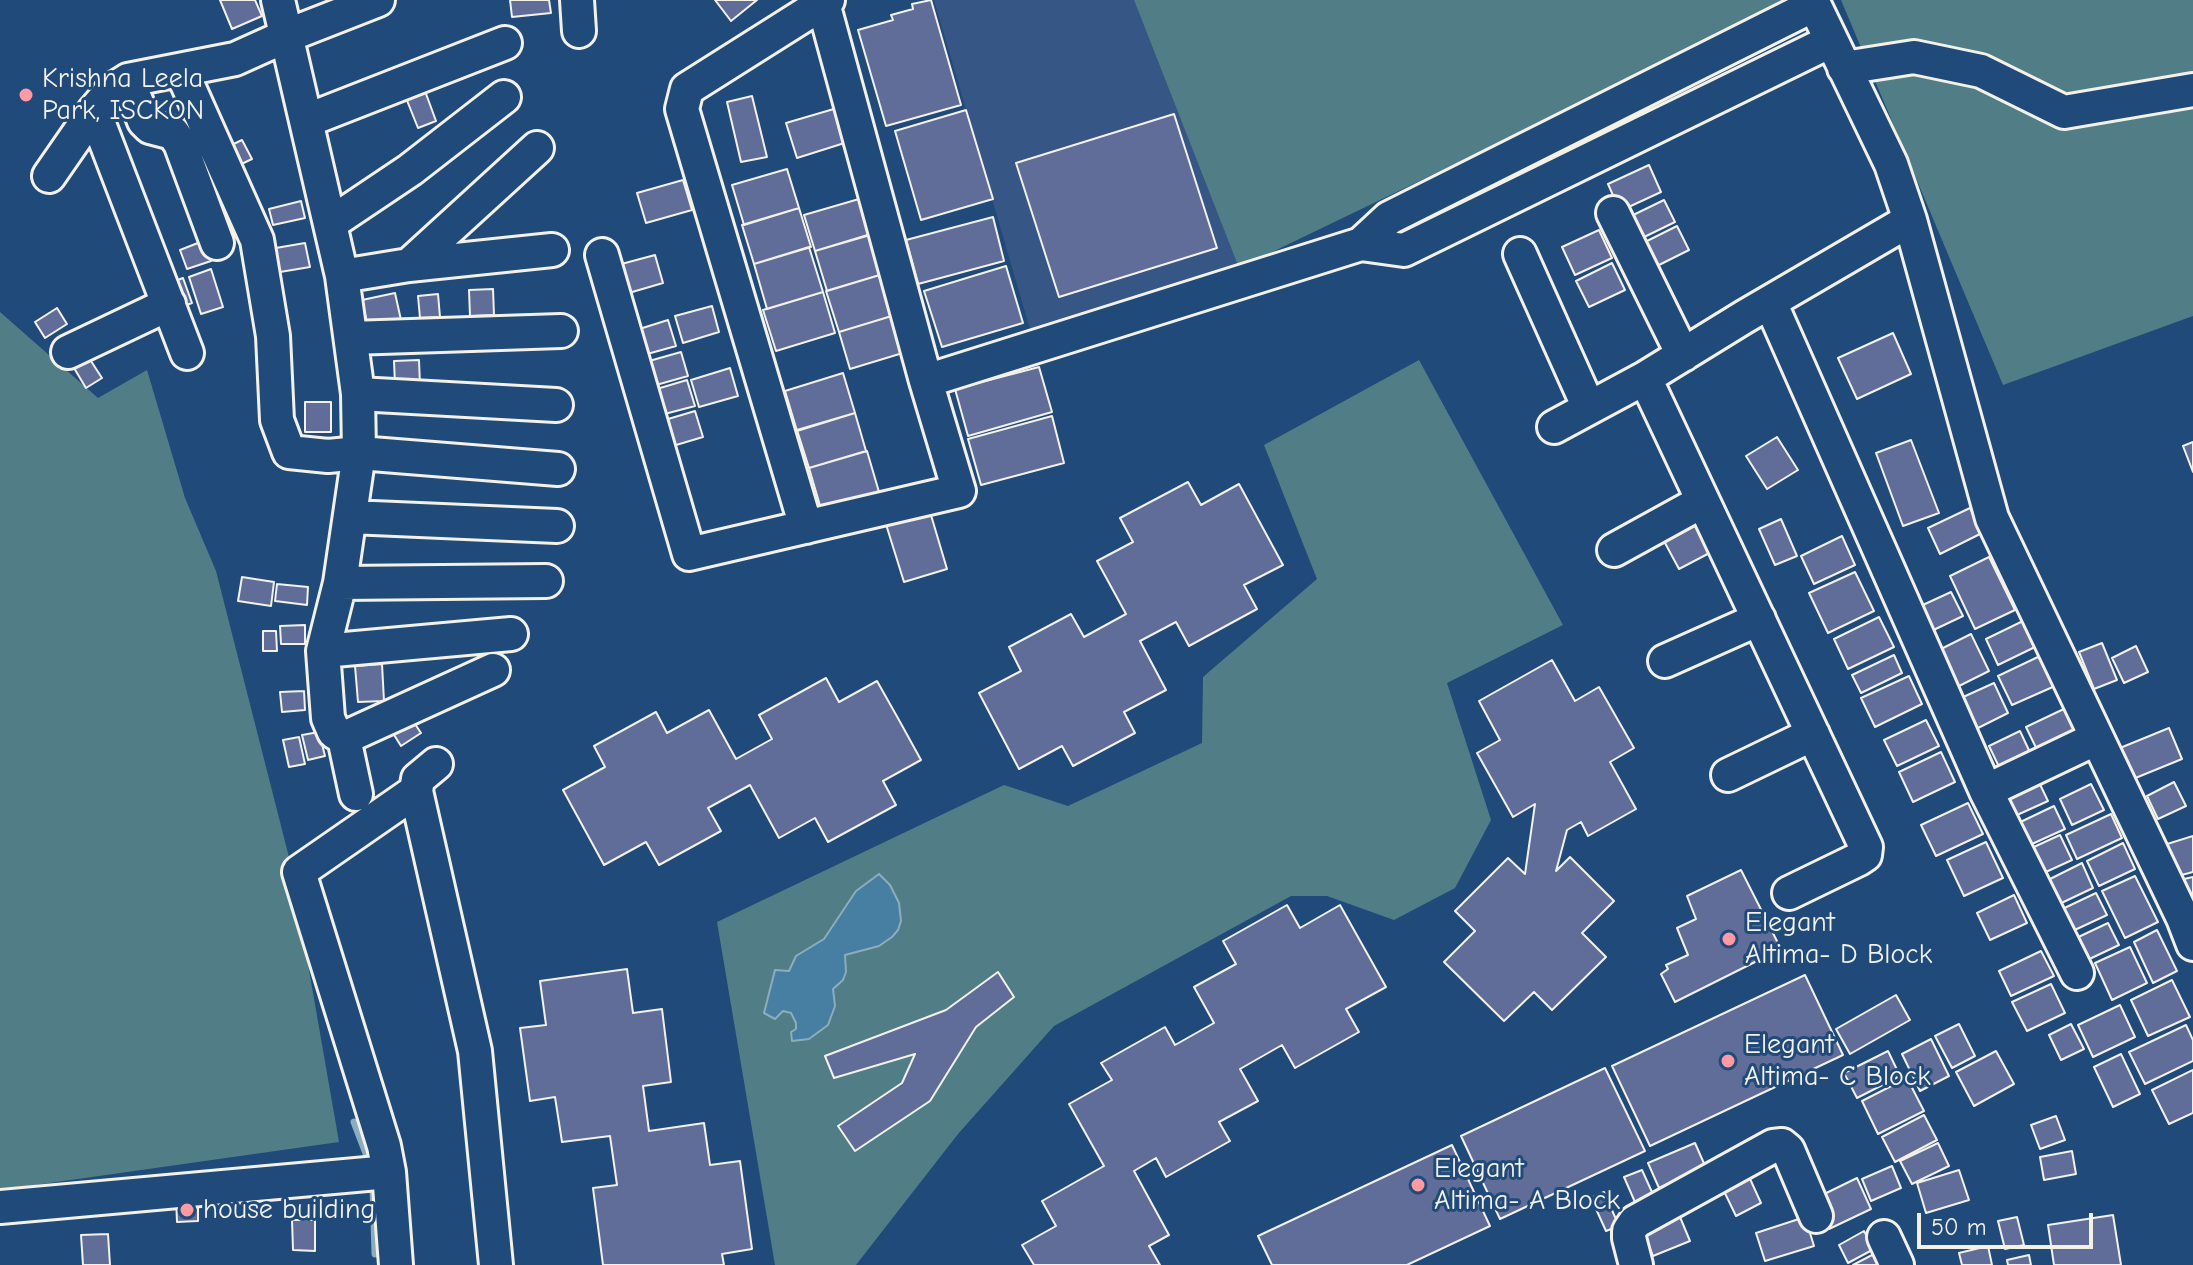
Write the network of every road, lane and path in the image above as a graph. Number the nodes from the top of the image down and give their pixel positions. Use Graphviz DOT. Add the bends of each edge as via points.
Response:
graph roads {
  1 [pos="278,0"];
  2 [pos="378,0"];
  3 [pos="826,2"];
  4 [pos="1813,2"];
  5 [pos="286,36"];
  6 [pos="505,43"];
  7 [pos="1838,55"];
  8 [pos="181,70"];
  9 [pos="128,80"];
  10 [pos="2193,90"];
  11 [pos="504,97"];
  12 [pos="94,111"];
  13 [pos="308,120"];
  14 [pos="537,148"];
  15 [pos="49,176"];
  16 [pos="1613,213"];
  17 [pos="1910,220"];
  18 [pos="331,223"];
  19 [pos="217,243"];
  20 [pos="1361,244"];
  21 [pos="552,250"];
  22 [pos="1520,254"];
  23 [pos="602,255"];
  24 [pos="409,265"];
  25 [pos="342,276"];
  26 [pos="1770,302"];
  27 [pos="169,304"];
  28 [pos="561,331"];
  29 [pos="351,338"];
  30 [pos="68,352"];
  31 [pos="187,353"];
  32 [pos="1683,355"];
  33 [pos="1645,378"];
  34 [pos="926,381"];
  35 [pos="358,394"];
  36 [pos="556,405"];
  37 [pos="1589,408"];
  38 [pos="1554,427"];
  39 [pos="359,453"];
  40 [pos="558,469"];
  41 [pos="1703,501"];
  42 [pos="350,517"];
  43 [pos="557,526"];
  44 [pos="806,527"];
  45 [pos="1614,550"];
  46 [pos="546,581"];
  47 [pos="340,583"];
  48 [pos="1759,619"];
  49 [pos="511,634"];
  50 [pos="323,651"];
  51 [pos="1665,661"];
  52 [pos="493,670"];
  53 [pos="1813,734"];
  54 [pos="344,738"];
  55 [pos="2097,738"];
  56 [pos="436,764"];
  57 [pos="1728,775"];
  58 [pos="416,791"];
  59 [pos="1986,791"];
  60 [pos="356,794"];
  61 [pos="1789,893"];
  62 [pos="2193,944"];
  63 [pos="2077,973"];
  64 [pos="389,1172"];
  65 [pos="0,1207"];
  66 [pos="1816,1216"];
  67 [pos="396,1265"];
  68 [pos="496,1265"];
  69 [pos="1636,1265"];
  1 -- 5 [label="street"];
  2 -- 5 [label="street"];
  3 -- 34 [label="street"];
  3 -- 44 [label="street" via="687,89 682,109"];
  4 -- 7 [label="street"];
  4 -- 20 [label="street" via="1389,218"];
  5 -- 8 [label="street" via="235,59"];
  5 -- 13 [label="street"];
  6 -- 13 [label="street"];
  7 -- 10 [label="street" via="1914,57 1981,71 2064,112"];
  7 -- 17 [label="street" via="1891,164"];
  7 -- 20 [label="street" via="1404,250"];
  8 -- 9 [label="street"];
  8 -- 39 [label="street" via="257,240 273,336 277,420 289,452"];
  9 -- 12 [label="street"];
  9 -- 19 [label="street" via="144,121 173,133 180,143"];
  11 -- 18 [label="street"];
  12 -- 15 [label="street"];
  12 -- 27 [label="street"];
  13 -- 18 [label="street"];
  14 -- 24 [label="street"];
  16 -- 32 [label="street"];
  17 -- 26 [label="street"];
  17 -- 55 [label="street" via="1992,518"];
  18 -- 25 [label="street"];
  20 -- 34 [label="street"];
  21 -- 24 [label="street"];
  22 -- 37 [label="street"];
  23 -- 44 [label="street" via="689,554"];
  24 -- 25 [label="street"];
  25 -- 29 [label="street"];
  26 -- 32 [label="street"];
  26 -- 59 [label="street"];
  27 -- 30 [label="street"];
  27 -- 31 [label="street"];
  28 -- 29 [label="street"];
  29 -- 35 [label="street"];
  32 -- 33 [label="street"];
  33 -- 37 [label="street"];
  33 -- 41 [label="street"];
  34 -- 44 [label="street" via="959,491"];
  35 -- 36 [label="street"];
  35 -- 39 [label="street"];
  37 -- 38 [label="street"];
  39 -- 40 [label="street"];
  39 -- 42 [label="street"];
  41 -- 45 [label="street"];
  41 -- 48 [label="street"];
  42 -- 43 [label="street"];
  42 -- 47 [label="street"];
  46 -- 47 [label="street"];
  47 -- 50 [label="street"];
  48 -- 51 [label="street"];
  48 -- 53 [label="street"];
  49 -- 50 [label="street"];
  50 -- 54 [label="street" via="328,718 334,732"];
  52 -- 54 [label="street"];
  53 -- 57 [label="street"];
  53 -- 61 [label="street" via="1866,847 1865,855"];
  54 -- 60 [label="street"];
  55 -- 59 [label="street"];
  55 -- 62 [label="street"];
  56 -- 58 [label="street" via="418,779"];
  58 -- 64 [label="street" via="299,872"];
  58 -- 68 [label="street" via="475,1051"];
  59 -- 63 [label="street"];
  64 -- 65 [label="street"];
  64 -- 67 [label="street"];
  66 -- 69 [label="street" via="1788,1150 1773,1146 1635,1222 1629,1238"];
}
